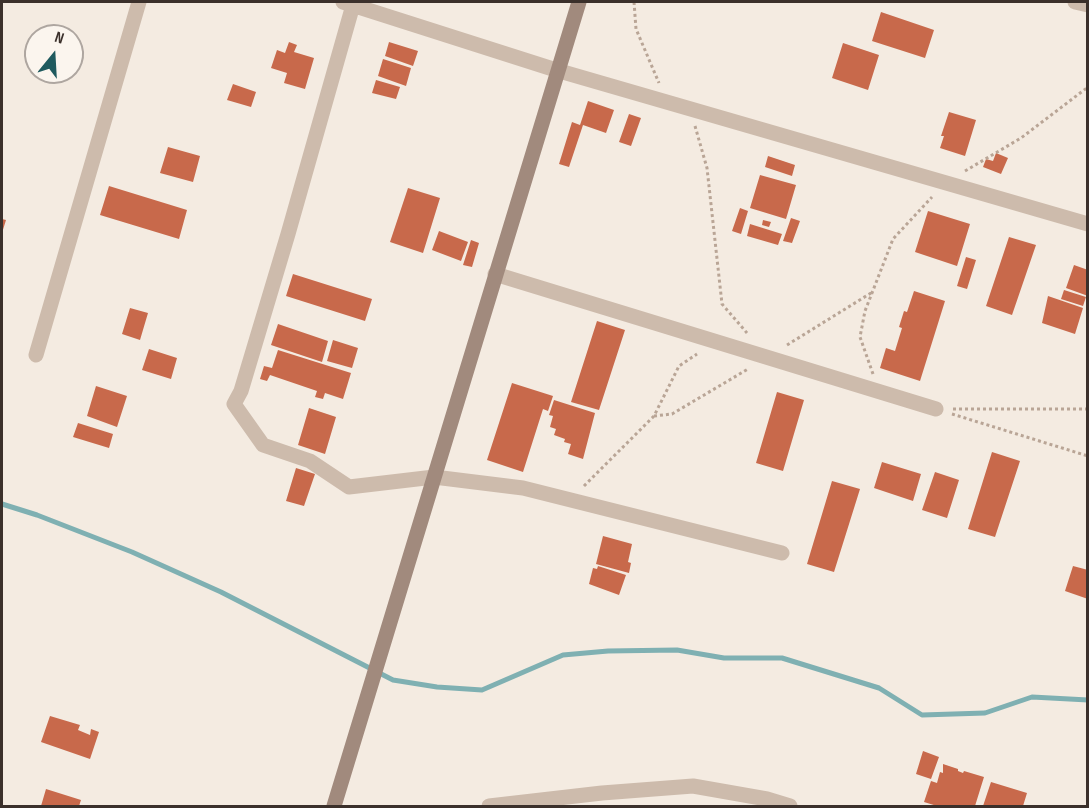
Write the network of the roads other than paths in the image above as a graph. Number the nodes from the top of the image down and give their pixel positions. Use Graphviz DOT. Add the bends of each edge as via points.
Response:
graph roads {
  1 [pos="139,2"];
  2 [pos="579,2"];
  3 [pos="1075,2"];
  4 [pos="348,3"];
  5 [pos="1088,5"];
  6 [pos="556,70"];
  7 [pos="1088,224"];
  8 [pos="495,274"];
  9 [pos="36,356"];
  10 [pos="936,409"];
  11 [pos="434,477"];
  12 [pos="782,553"];
  13 [pos="334,807"];
  14 [pos="489,807"];
  15 [pos="790,807"];
  1 -- 9 [label="street"];
  2 -- 6 [label="street"];
  3 -- 5 [label="street"];
  4 -- 6 [label="street"];
  4 -- 11 [label="street" via="288,234 234,404 263,445 310,461 349,487"];
  6 -- 7 [label="street"];
  6 -- 8 [label="street"];
  8 -- 10 [label="street"];
  8 -- 11 [label="street"];
  11 -- 12 [label="street" via="523,488"];
  11 -- 13 [label="street"];
  14 -- 15 [label="street" via="693,786"];
}
